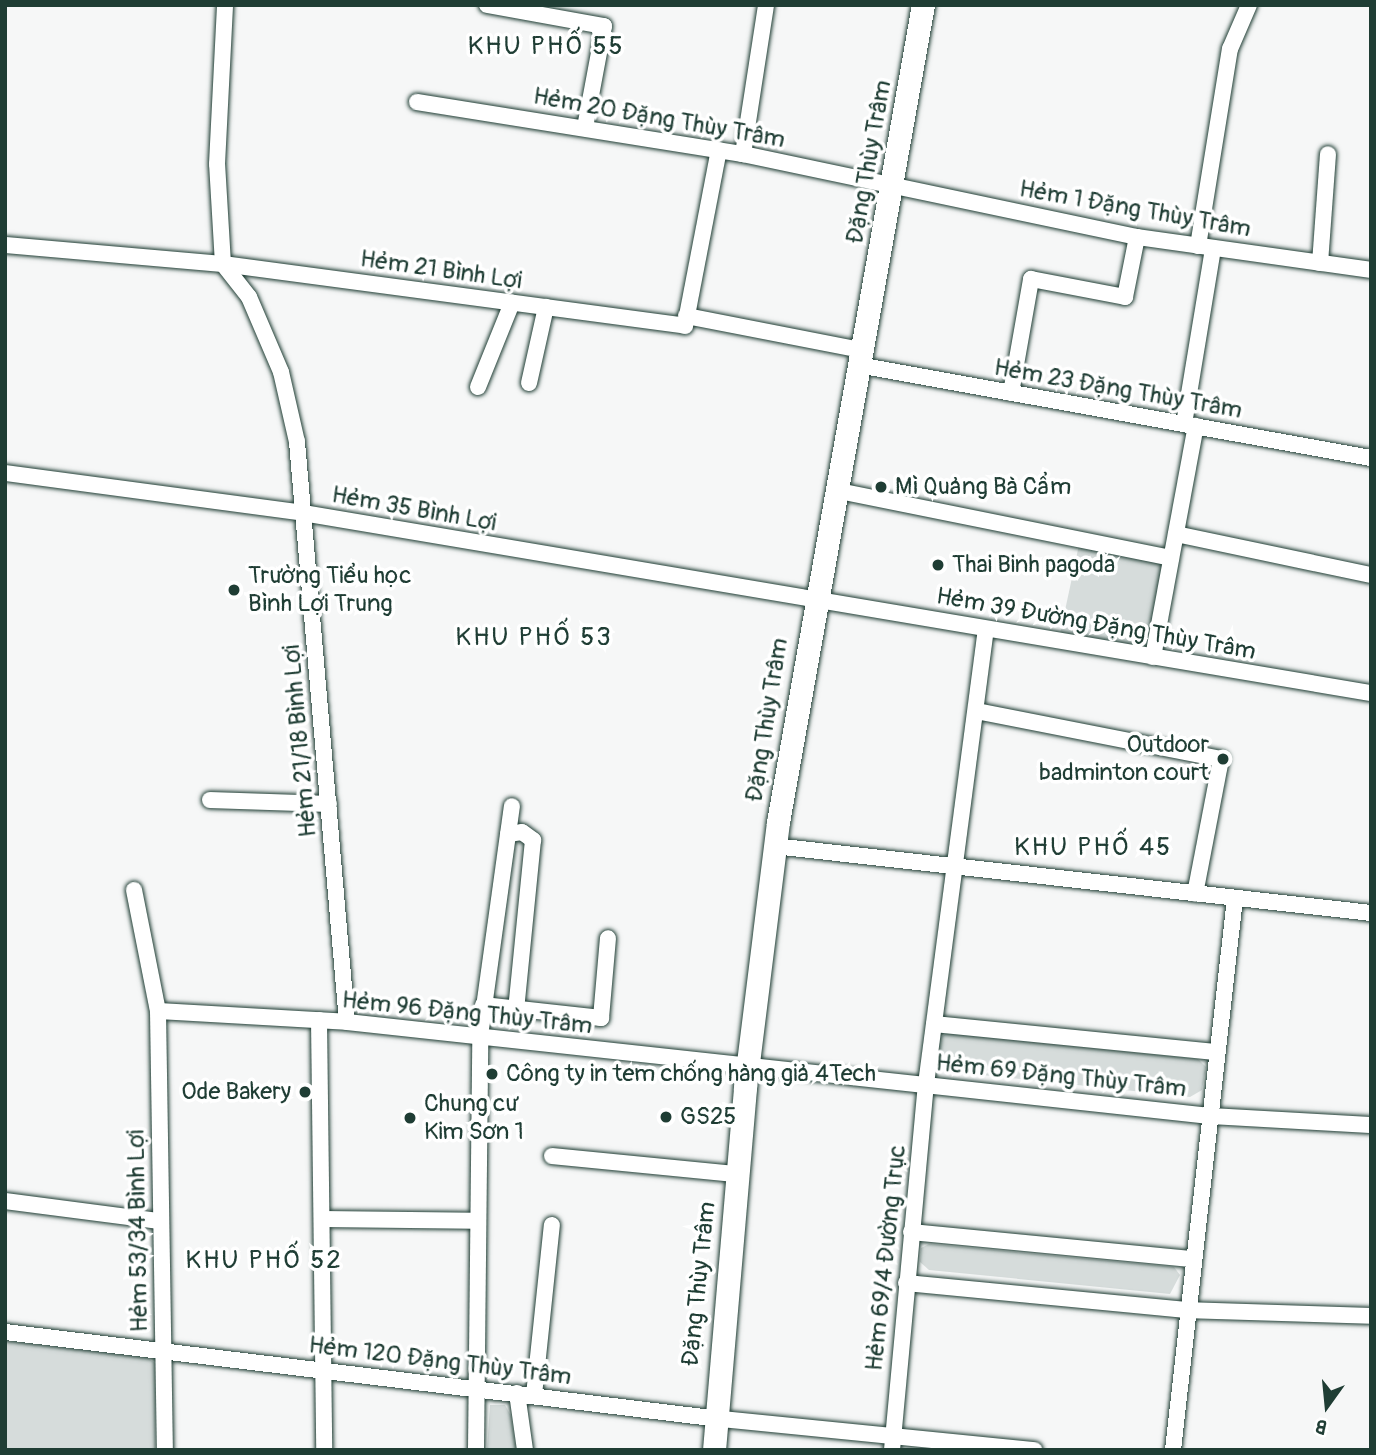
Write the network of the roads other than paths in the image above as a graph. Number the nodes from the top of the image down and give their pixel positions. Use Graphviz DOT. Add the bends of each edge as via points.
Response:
graph roads {
  1 [pos="225,5"];
  2 [pos="487,5"];
  3 [pos="766,5"];
  4 [pos="923,5"];
  5 [pos="1249,5"];
  6 [pos="417,102"];
  7 [pos="585,128"];
  8 [pos="719,150"];
  9 [pos="743,154"];
  10 [pos="1328,154"];
  11 [pos="893,184"];
  12 [pos="1138,237"];
  13 [pos="5,245"];
  14 [pos="1206,247"];
  15 [pos="1320,263"];
  16 [pos="223,264"];
  17 [pos="1371,271"];
  18 [pos="512,303"];
  19 [pos="546,307"];
  20 [pos="686,316"];
  21 [pos="859,358"];
  22 [pos="529,383"];
  23 [pos="478,387"];
  24 [pos="1011,393"];
  25 [pos="1190,425"];
  26 [pos="1371,458"];
  27 [pos="5,473"];
  28 [pos="834,490"];
  29 [pos="303,513"];
  30 [pos="1176,534"];
  31 [pos="1171,558"];
  32 [pos="1371,575"];
  33 [pos="814,600"];
  34 [pos="986,629"];
  35 [pos="1153,657"];
  36 [pos="1371,693"];
  37 [pos="975,711"];
  38 [pos="209,800"];
  39 [pos="329,804"];
  40 [pos="512,806"];
  41 [pos="508,834"];
  42 [pos="774,846"];
  43 [pos="955,865"];
  44 [pos="134,890"];
  45 [pos="1195,894"];
  46 [pos="1235,898"];
  47 [pos="1371,913"];
  48 [pos="608,938"];
  49 [pos="483,1005"];
  50 [pos="516,1009"];
  51 [pos="158,1010"];
  52 [pos="319,1020"];
  53 [pos="348,1022"];
  54 [pos="934,1024"];
  55 [pos="480,1036"];
  56 [pos="1213,1052"];
  57 [pos="747,1068"];
  58 [pos="926,1084"];
  59 [pos="1210,1116"];
  60 [pos="1371,1125"];
  61 [pos="552,1156"];
  62 [pos="737,1174"];
  63 [pos="5,1201"];
  64 [pos="322,1219"];
  65 [pos="160,1221"];
  66 [pos="475,1221"];
  67 [pos="552,1225"];
  68 [pos="911,1233"];
  69 [pos="1191,1259"];
  70 [pos="906,1283"];
  71 [pos="1184,1310"];
  72 [pos="1371,1316"];
  73 [pos="5,1332"];
  74 [pos="163,1351"];
  75 [pos="323,1369"];
  76 [pos="476,1387"];
  77 [pos="517,1393"];
  78 [pos="534,1395"];
  79 [pos="712,1418"];
  80 [pos="891,1443"];
  81 [pos="165,1450"];
  82 [pos="324,1450"];
  83 [pos="476,1450"];
  84 [pos="525,1450"];
  85 [pos="714,1450"];
  86 [pos="1034,1450"];
  87 [pos="1173,1450"];
  1 -- 16 [label="street" via="217,164"];
  2 -- 7 [label="street" via="604,26"];
  3 -- 9 [label="street"];
  4 -- 11 [label="main road, Đặng Thùy Trâm"];
  5 -- 14 [label="street" via="1230,49"];
  6 -- 7 [label="street, Hẻm 20 Đặng Thùy Trâm"];
  7 -- 8 [label="street, Hẻm 20 Đặng Thùy Trâm"];
  8 -- 9 [label="street, Hẻm 20 Đặng Thùy Trâm"];
  8 -- 20 [label="street"];
  9 -- 11 [label="street, Hẻm 20 Đặng Thùy Trâm"];
  10 -- 15 [label="street"];
  11 -- 12 [label="street, Hẻm 1 Đặng Thùy Trâm"];
  11 -- 21 [label="main road, Đặng Thùy Trâm"];
  12 -- 14 [label="street, Hẻm 1 Đặng Thùy Trâm"];
  12 -- 24 [label="street" via="1125,297 1031,279"];
  13 -- 16 [label="street, Hẻm 21 Bình Lợi"];
  14 -- 15 [label="street, Hẻm 1 Đặng Thùy Trâm"];
  14 -- 25 [label="street"];
  15 -- 17 [label="street, Hẻm 1 Đặng Thùy Trâm"];
  16 -- 18 [label="street, Hẻm 21 Bình Lợi"];
  16 -- 29 [label="street, Hẻm 21/18 Bình Lợi" via="249,297 281,372 297,442"];
  18 -- 19 [label="street, Hẻm 21 Bình Lợi"];
  18 -- 23 [label="street"];
  19 -- 20 [label="street, Hẻm 21 Bình Lợi" via="685,326"];
  19 -- 22 [label="street"];
  20 -- 21 [label="street, Hẻm 21 Bình Lợi"];
  21 -- 24 [label="street, Hẻm 23 Đặng Thùy Trâm"];
  21 -- 28 [label="main road, Đặng Thùy Trâm"];
  24 -- 25 [label="street, Hẻm 23 Đặng Thùy Trâm"];
  25 -- 26 [label="street, Hẻm 23 Đặng Thùy Trâm"];
  25 -- 30 [label="street"];
  27 -- 29 [label="street, Hẻm 35 Bình Lợi"];
  28 -- 31 [label="street"];
  28 -- 33 [label="main road, Đặng Thùy Trâm"];
  29 -- 33 [label="street, Hẻm 35 Bình Lợi"];
  29 -- 39 [label="street, Hẻm 21/18 Bình Lợi"];
  30 -- 31 [label="street"];
  30 -- 32 [label="street"];
  31 -- 35 [label="street"];
  33 -- 34 [label="street, Hẻm 39 Đường Đặng Thùy Trâm"];
  33 -- 42 [label="main road, Đặng Thùy Trâm"];
  34 -- 35 [label="street, Hẻm 39 Đường Đặng Thùy Trâm"];
  34 -- 37 [label="street, Hẻm 69/4 Đường Trục"];
  35 -- 36 [label="street, Hẻm 39 Đường Đặng Thùy Trâm"];
  37 -- 43 [label="street, Hẻm 69/4 Đường Trục"];
  37 -- 45 [label="street" via="1221,758"];
  38 -- 39 [label="street"];
  39 -- 53 [label="street, Hẻm 21/18 Bình Lợi"];
  40 -- 41 [label="street"];
  41 -- 49 [label="street"];
  41 -- 50 [label="street" via="522,832 533,840"];
  42 -- 43 [label="street"];
  42 -- 57 [label="main road, Đặng Thùy Trâm"];
  43 -- 45 [label="street"];
  43 -- 54 [label="street, Hẻm 69/4 Đường Trục"];
  44 -- 51 [label="street, Hẻm 53/34 Bình Lợi"];
  45 -- 46 [label="street"];
  46 -- 47 [label="street"];
  46 -- 56 [label="street"];
  48 -- 50 [label="street" via="601,1018"];
  49 -- 50 [label="street"];
  49 -- 55 [label="street"];
  51 -- 52 [label="street"];
  51 -- 65 [label="street, Hẻm 53/34 Bình Lợi"];
  52 -- 53 [label="street, Hẻm 96 Đặng Thùy Trâm"];
  52 -- 64 [label="street, Hẻm 96 Đặng Thùy Trâm"];
  53 -- 55 [label="street, Hẻm 96 Đặng Thùy Trâm"];
  54 -- 56 [label="street, Hẻm 69 Đặng Thùy Trâm"];
  54 -- 58 [label="street, Hẻm 69/4 Đường Trục"];
  55 -- 57 [label="street, Hẻm 96 Đặng Thùy Trâm"];
  55 -- 66 [label="street"];
  56 -- 59 [label="street"];
  57 -- 58 [label="street, Hẻm 69 Đặng Thùy Trâm"];
  57 -- 62 [label="main road, Đặng Thùy Trâm"];
  58 -- 59 [label="street, Hẻm 69 Đặng Thùy Trâm"];
  58 -- 68 [label="street, Hẻm 69/4 Đường Trục"];
  59 -- 60 [label="street, Hẻm 69 Đặng Thùy Trâm"];
  59 -- 69 [label="street"];
  61 -- 62 [label="street"];
  62 -- 79 [label="main road, Đặng Thùy Trâm"];
  63 -- 65 [label="street"];
  64 -- 66 [label="street"];
  64 -- 75 [label="street, Hẻm 96 Đặng Thùy Trâm"];
  65 -- 74 [label="street, Hẻm 53/34 Bình Lợi"];
  66 -- 76 [label="street"];
  67 -- 78 [label="street"];
  68 -- 69 [label="street"];
  68 -- 70 [label="street, Hẻm 69/4 Đường Trục"];
  69 -- 71 [label="street"];
  70 -- 71 [label="street"];
  70 -- 80 [label="street, Hẻm 69/4 Đường Trục"];
  71 -- 72 [label="street"];
  71 -- 87 [label="street"];
  73 -- 74 [label="street, Hẻm 120 Đặng Thùy Trâm"];
  74 -- 75 [label="street, Hẻm 120 Đặng Thùy Trâm"];
  74 -- 81 [label="street, Hẻm 53/34 Bình Lợi"];
  75 -- 76 [label="street, Hẻm 120 Đặng Thùy Trâm"];
  75 -- 82 [label="street, Hẻm 96 Đặng Thùy Trâm"];
  76 -- 77 [label="street, Hẻm 120 Đặng Thùy Trâm"];
  76 -- 83 [label="street"];
  77 -- 78 [label="street, Hẻm 120 Đặng Thùy Trâm"];
  77 -- 84 [label="street"];
  78 -- 79 [label="street, Hẻm 120 Đặng Thùy Trâm"];
  79 -- 80 [label="street, Hẻm 120 Đặng Thùy Trâm"];
  79 -- 85 [label="main road, Đặng Thùy Trâm"];
  80 -- 86 [label="street, Hẻm 120 Đặng Thùy Trâm"];
}
